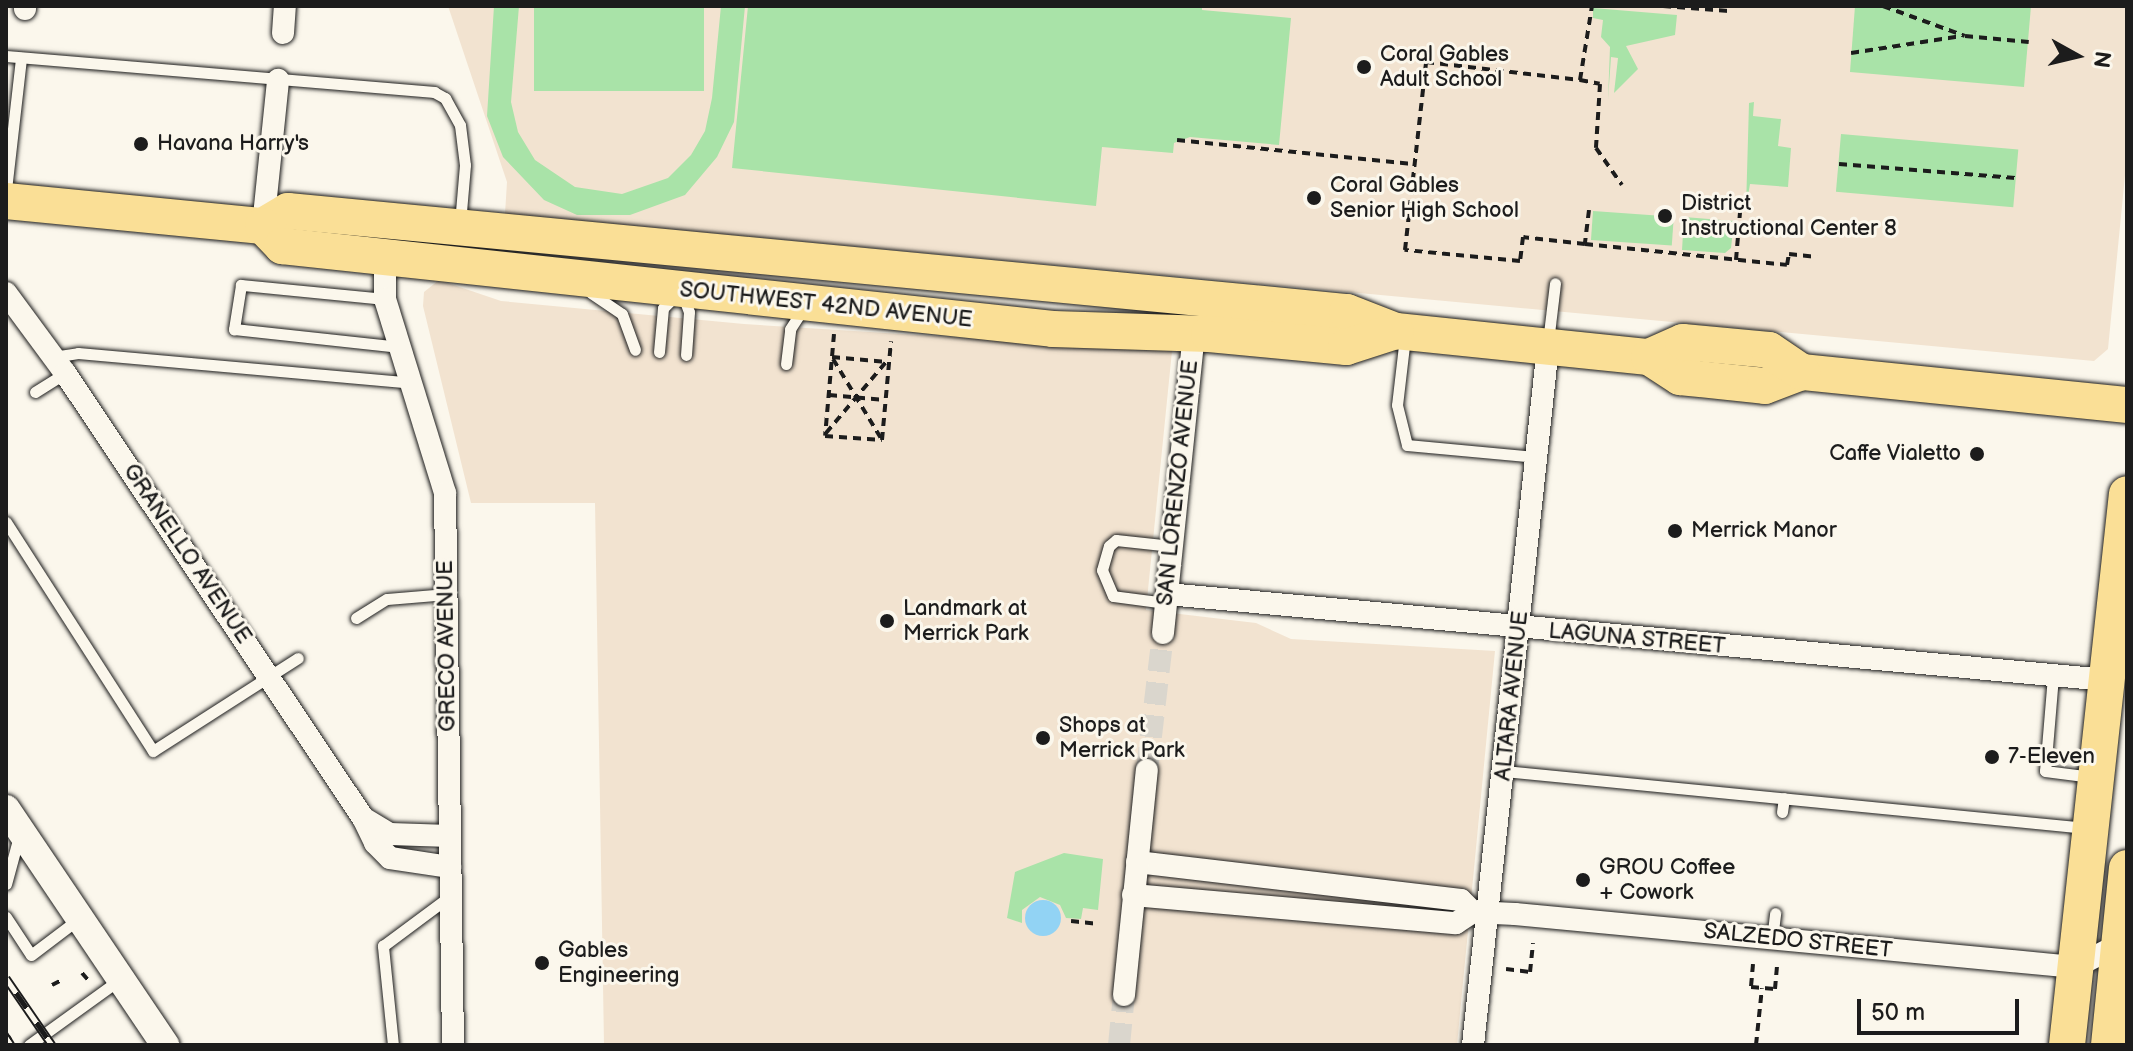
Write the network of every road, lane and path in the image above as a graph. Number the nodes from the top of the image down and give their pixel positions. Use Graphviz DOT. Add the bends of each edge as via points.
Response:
graph roads {
  1 [pos="285,6"];
  2 [pos="1592,6"];
  3 [pos="1663,6"];
  4 [pos="1725,6"];
  5 [pos="1883,6"];
  6 [pos="283,33"];
  7 [pos="1965,36"];
  8 [pos="2029,42"];
  9 [pos="1851,53"];
  10 [pos="6,56"];
  11 [pos="21,58"];
  12 [pos="278,80"];
  13 [pos="1580,80"];
  14 [pos="1177,140"];
  15 [pos="9,144"];
  16 [pos="1415,164"];
  17 [pos="1839,164"];
  18 [pos="2015,178"];
  19 [pos="1622,185"];
  20 [pos="6,190"];
  21 [pos="6,201"];
  22 [pos="1589,210"];
  23 [pos="1740,212"];
  24 [pos="263,226"];
  25 [pos="459,228"];
  26 [pos="1585,244"];
  27 [pos="685,249"];
  28 [pos="385,256"];
  29 [pos="1817,257"];
  30 [pos="1736,260"];
  31 [pos="560,272"];
  32 [pos="1555,283"];
  33 [pos="681,290"];
  34 [pos="6,293"];
  35 [pos="385,299"];
  36 [pos="805,306"];
  37 [pos="835,327"];
  38 [pos="892,332"];
  39 [pos="1401,332"];
  40 [pos="1194,333"];
  41 [pos="1548,347"];
  42 [pos="401,348"];
  43 [pos="635,350"];
  44 [pos="659,352"];
  45 [pos="686,355"];
  46 [pos="832,357"];
  47 [pos="888,362"];
  48 [pos="786,364"];
  49 [pos="59,365"];
  50 [pos="413,383"];
  51 [pos="35,392"];
  52 [pos="829,395"];
  53 [pos="856,398"];
  54 [pos="885,400"];
  55 [pos="2127,405"];
  56 [pos="825,434"];
  57 [pos="882,440"];
  58 [pos="1537,457"];
  59 [pos="2127,494"];
  60 [pos="6,522"];
  61 [pos="1172,546"];
  62 [pos="447,594"];
  63 [pos="1166,598"];
  64 [pos="356,618"];
  65 [pos="1519,628"];
  66 [pos="1163,633"];
  67 [pos="298,658"];
  68 [pos="2053,676"];
  69 [pos="269,677"];
  70 [pos="2107,680"];
  71 [pos="1147,770"];
  72 [pos="1504,771"];
  73 [pos="2096,777"];
  74 [pos="1784,798"];
  75 [pos="1782,812"];
  76 [pos="363,818"];
  77 [pos="11,823"];
  78 [pos="2091,828"];
  79 [pos="450,836"];
  80 [pos="1137,862"];
  81 [pos="450,867"];
  82 [pos="2127,868"];
  83 [pos="1244,875"];
  84 [pos="6,884"];
  85 [pos="451,895"];
  86 [pos="1133,895"];
  87 [pos="1241,905"];
  88 [pos="1481,912"];
  89 [pos="1775,913"];
  90 [pos="6,917"];
  91 [pos="80,918"];
  92 [pos="1071,921"];
  93 [pos="1099,924"];
  94 [pos="1772,939"];
  95 [pos="1533,943"];
  96 [pos="2118,945"];
  97 [pos="1753,964"];
  98 [pos="1777,966"];
  99 [pos="2075,967"];
  100 [pos="1506,969"];
  101 [pos="121,978"];
  102 [pos="62,980"];
  103 [pos="52,985"];
  104 [pos="1762,988"];
  105 [pos="1124,995"];
  106 [pos="6,1033"];
  107 [pos="14,1045"];
  108 [pos="29,1045"];
  109 [pos="165,1045"];
  110 [pos="393,1045"];
  111 [pos="453,1045"];
  112 [pos="1473,1045"];
  113 [pos="1756,1045"];
  114 [pos="2067,1045"];
  115 [pos="2109,1045"];
  1 -- 6 [label="street"];
  2 -- 13 [label="path"];
  3 -- 4 [label="path" via="1729,11"];
  5 -- 7 [label="path"];
  7 -- 8 [label="path"];
  7 -- 9 [label="path"];
  10 -- 11 [label="lane"];
  11 -- 12 [label="lane"];
  11 -- 15 [label="lane"];
  12 -- 24 [label="street"];
  12 -- 25 [label="lane" via="434,92 445,98 460,125 464,146"];
  13 -- 16 [label="path" via="1426,62"];
  13 -- 19 [label="path" via="1600,84 1596,148"];
  14 -- 16 [label="path"];
  15 -- 20 [label="lane"];
  16 -- 26 [label="path" via="1405,250 1520,261 1523,237"];
  17 -- 18 [label="path"];
  21 -- 24 [label="main road, SOUTHWEST 42ND AVENUE"];
  22 -- 26 [label="path"];
  23 -- 30 [label="path"];
  24 -- 25 [label="main road, SOUTHWEST 42ND AVENUE" via="288,211"];
  24 -- 28 [label="main road, SOUTHWEST 42ND AVENUE" via="282,246"];
  25 -- 27 [label="main road, SOUTHWEST 42ND AVENUE"];
  26 -- 30 [label="path"];
  27 -- 33 [label="main road"];
  27 -- 39 [label="main road, SOUTHWEST 42ND AVENUE" via="1347,312"];
  28 -- 31 [label="main road, SOUTHWEST 42ND AVENUE"];
  28 -- 35 [label="street, GRECO AVENUE"];
  29 -- 30 [label="path" via="1789,254 1787,265"];
  31 -- 33 [label="main road, SOUTHWEST 42ND AVENUE"];
  31 -- 43 [label="lane" via="622,314"];
  32 -- 41 [label="lane"];
  33 -- 36 [label="main road, SOUTHWEST 42ND AVENUE"];
  33 -- 44 [label="lane" via="663,308"];
  33 -- 45 [label="lane" via="689,312"];
  34 -- 49 [label="street, GRANELLO AVENUE"];
  35 -- 42 [label="street, GRECO AVENUE"];
  35 -- 42 [label="lane" via="241,285 234,329"];
  36 -- 40 [label="main road, SOUTHWEST 42ND AVENUE" via="1053,329"];
  36 -- 48 [label="lane" via="790,329"];
  37 -- 46 [label="path"];
  38 -- 47 [label="path"];
  39 -- 40 [label="main road, SOUTHWEST 42ND AVENUE" via="1346,347"];
  39 -- 41 [label="main road, SOUTHWEST 42ND AVENUE"];
  39 -- 58 [label="lane" via="1397,405 1407,445"];
  40 -- 61 [label="street, SAN LORENZO AVENUE"];
  41 -- 55 [label="main road, SOUTHWEST 42ND AVENUE" via="1649,357 1683,342 1769,350 1802,372"];
  41 -- 58 [label="street, ALTARA AVENUE"];
  42 -- 50 [label="street, GRECO AVENUE"];
  46 -- 47 [label="path"];
  46 -- 52 [label="path"];
  46 -- 53 [label="path"];
  47 -- 53 [label="path"];
  47 -- 54 [label="path"];
  49 -- 50 [label="lane" via="78,353"];
  49 -- 51 [label="lane"];
  49 -- 69 [label="street, GRANELLO AVENUE"];
  50 -- 62 [label="street, GRECO AVENUE" via="443,477"];
  52 -- 53 [label="path"];
  52 -- 56 [label="path"];
  53 -- 54 [label="path"];
  53 -- 56 [label="path"];
  53 -- 57 [label="path"];
  54 -- 57 [label="path"];
  56 -- 57 [label="path"];
  58 -- 65 [label="street, ALTARA AVENUE"];
  59 -- 70 [label="main road"];
  60 -- 69 [label="lane" via="153,751"];
  61 -- 63 [label="street, SAN LORENZO AVENUE"];
  61 -- 63 [label="lane" via="1116,540 1102,570 1113,596"];
  62 -- 64 [label="lane" via="387,599"];
  62 -- 79 [label="street, GRECO AVENUE"];
  63 -- 65 [label="street, LAGUNA STREET"];
  63 -- 66 [label="street, SAN LORENZO AVENUE"];
  65 -- 68 [label="street, LAGUNA STREET"];
  65 -- 72 [label="street, ALTARA AVENUE"];
  67 -- 69 [label="lane"];
  68 -- 70 [label="street, LAGUNA STREET"];
  68 -- 73 [label="lane" via="2045,771"];
  69 -- 76 [label="street, GRANELLO AVENUE"];
  70 -- 73 [label="main road"];
  71 -- 80 [label="street"];
  72 -- 74 [label="lane"];
  72 -- 88 [label="street, ALTARA AVENUE"];
  73 -- 78 [label="main road"];
  74 -- 75 [label="lane"];
  74 -- 78 [label="lane"];
  76 -- 79 [label="street" via="390,834"];
  76 -- 81 [label="street, GRANELLO AVENUE" via="375,843 390,858"];
  77 -- 84 [label="lane"];
  77 -- 91 [label="street"];
  78 -- 99 [label="main road"];
  79 -- 81 [label="street, GRECO AVENUE"];
  80 -- 83 [label="street, SALZEDO STREET"];
  80 -- 86 [label="street"];
  81 -- 85 [label="street, GRECO AVENUE"];
  82 -- 96 [label="main road"];
  83 -- 87 [label="street"];
  83 -- 88 [label="street, SALZEDO STREET" via="1461,900"];
  85 -- 110 [label="lane" via="383,946"];
  85 -- 111 [label="street, GRECO AVENUE"];
  86 -- 87 [label="street, SALZEDO STREET"];
  86 -- 105 [label="street"];
  87 -- 88 [label="street, SALZEDO STREET" via="1456,923"];
  88 -- 94 [label="street, SALZEDO STREET"];
  88 -- 112 [label="street, ALTARA AVENUE"];
  89 -- 94 [label="lane"];
  90 -- 91 [label="lane" via="31,955"];
  91 -- 101 [label="street"];
  92 -- 93 [label="path"];
  94 -- 99 [label="street, SALZEDO STREET"];
  95 -- 100 [label="path" via="1530,972"];
  96 -- 99 [label="street"];
  96 -- 115 [label="main road"];
  97 -- 104 [label="path" via="1751,987"];
  98 -- 104 [label="path" via="1775,989"];
  99 -- 114 [label="main road"];
  101 -- 108 [label="lane"];
  101 -- 109 [label="street"];
  102 -- 103 [label="path"];
  104 -- 113 [label="path"];
  106 -- 107 [label="path"];
}
